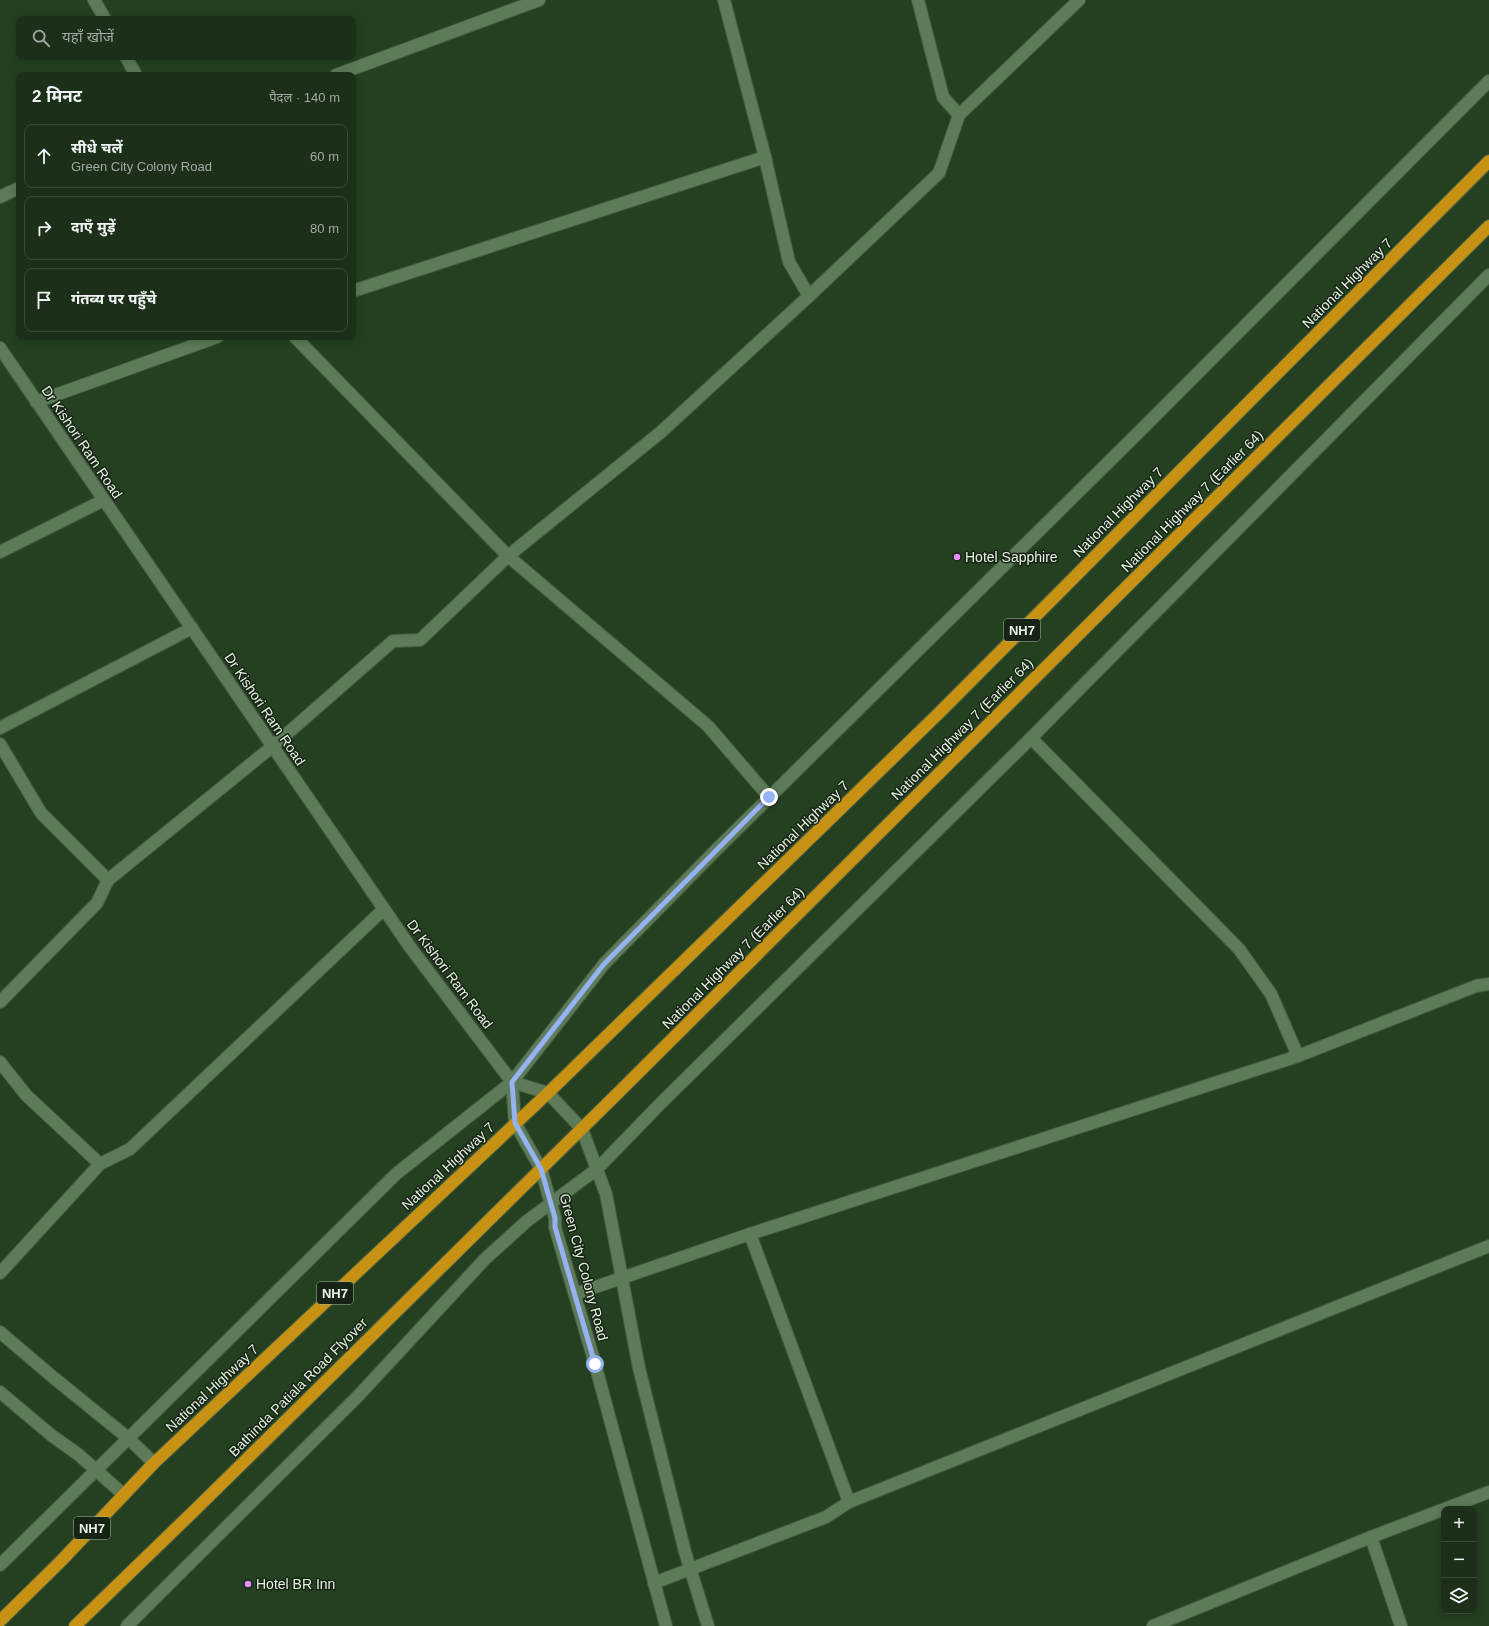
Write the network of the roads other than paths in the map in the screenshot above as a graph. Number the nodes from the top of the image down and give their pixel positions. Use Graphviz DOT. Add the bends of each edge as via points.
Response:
graph roads {
  1 [pos="94,0"];
  2 [pos="539,0"];
  3 [pos="724,0"];
  4 [pos="918,0"];
  5 [pos="1079,0"];
  6 [pos="103,16"];
  7 [pos="128,60"];
  8 [pos="134,72"];
  9 [pos="344,72"];
  10 [pos="1489,81"];
  11 [pos="959,115"];
  12 [pos="765,157"];
  13 [pos="1489,162"];
  14 [pos="16,189"];
  15 [pos="0,197"];
  16 [pos="1489,226"];
  17 [pos="1489,275"];
  18 [pos="356,290"];
  19 [pos="809,296"];
  20 [pos="209,340"];
  21 [pos="298,340"];
  22 [pos="2,355"];
  23 [pos="36,402"];
  24 [pos="104,500"];
  25 [pos="0,552"];
  26 [pos="508,556"];
  27 [pos="192,628"];
  28 [pos="0,728"];
  29 [pos="1030,738"];
  30 [pos="0,744"];
  31 [pos="273,746"];
  32 [pos="769,797"];
  33 [pos="108,880"];
  34 [pos="384,909"];
  35 [pos="1489,984"];
  36 [pos="0,1002"];
  37 [pos="1298,1056"];
  38 [pos="0,1062"];
  39 [pos="512,1082"];
  40 [pos="548,1092"];
  41 [pos="515,1123"];
  42 [pos="582,1129"];
  43 [pos="100,1164"];
  44 [pos="541,1169"];
  45 [pos="597,1169"];
  46 [pos="551,1204"];
  47 [pos="750,1234"];
  48 [pos="1489,1246"];
  49 [pos="0,1273"];
  50 [pos="622,1278"];
  51 [pos="575,1294"];
  52 [pos="0,1332"];
  53 [pos="0,1392"];
  54 [pos="128,1438"];
  55 [pos="154,1464"];
  56 [pos="96,1470"];
  57 [pos="1489,1492"];
  58 [pos="124,1495"];
  59 [pos="849,1502"];
  60 [pos="1371,1537"];
  61 [pos="0,1565"];
  62 [pos="690,1569"];
  63 [pos="654,1582"];
  64 [pos="0,1621"];
  65 [pos="75,1626"];
  66 [pos="127,1626"];
  67 [pos="666,1626"];
  68 [pos="708,1626"];
  69 [pos="1153,1626"];
  70 [pos="1401,1626"];
  1 -- 6 [label="street"];
  2 -- 9 [label="street"];
  3 -- 12 [label="street"];
  4 -- 11 [label="street" via="943,97"];
  5 -- 11 [label="street"];
  7 -- 8 [label="street"];
  10 -- 32 [label="street" via="1141,430"];
  11 -- 19 [label="street" via="939,173"];
  12 -- 18 [label="street"];
  12 -- 19 [label="street" via="788,262"];
  13 -- 40 [label="highway, National Highway 7 / NH7" via="945,707"];
  14 -- 15 [label="street"];
  16 -- 42 [label="highway, National Highway 7 (Earlier 64)"];
  17 -- 29 [label="street"];
  19 -- 26 [label="street" via="661,432"];
  20 -- 23 [label="street"];
  21 -- 26 [label="street"];
  22 -- 23 [label="street, Dr Kishori Ram Road"];
  23 -- 24 [label="street, Dr Kishori Ram Road"];
  24 -- 25 [label="street"];
  24 -- 27 [label="street, Dr Kishori Ram Road"];
  26 -- 31 [label="street" via="420,640 393,641"];
  26 -- 32 [label="street" via="708,726"];
  27 -- 28 [label="street"];
  27 -- 31 [label="street, Dr Kishori Ram Road"];
  29 -- 37 [label="street" via="1239,949 1271,994"];
  29 -- 45 [label="street"];
  30 -- 33 [label="street" via="41,814"];
  31 -- 33 [label="street"];
  31 -- 34 [label="street, Dr Kishori Ram Road"];
  32 -- 39 [label="street" via="604,964"];
  33 -- 36 [label="street" via="97,903"];
  34 -- 39 [label="street, Dr Kishori Ram Road"];
  34 -- 43 [label="street" via="130,1149"];
  35 -- 37 [label="street" via="1476,986"];
  37 -- 47 [label="street"];
  38 -- 43 [label="street" via="26,1094"];
  39 -- 40 [label="street"];
  39 -- 41 [label="street, Green City Colony Road"];
  39 -- 54 [label="street" via="396,1174"];
  40 -- 41 [label="highway, National Highway 7 / NH7"];
  40 -- 42 [label="street"];
  41 -- 44 [label="street, Green City Colony Road"];
  41 -- 55 [label="highway, National Highway 7 / NH7"];
  42 -- 44 [label="highway, National Highway 7 (Earlier 64)"];
  42 -- 45 [label="street"];
  43 -- 49 [label="street"];
  44 -- 46 [label="street, Green City Colony Road"];
  44 -- 65 [label="highway, Bathinda Patiala Road Flyover"];
  45 -- 46 [label="street"];
  45 -- 50 [label="street" via="606,1194"];
  46 -- 51 [label="street, Green City Colony Road" via="555,1227"];
  46 -- 66 [label="street" via="527,1221 485,1259 359,1394"];
  47 -- 50 [label="street"];
  47 -- 59 [label="street"];
  48 -- 59 [label="street"];
  50 -- 51 [label="street"];
  50 -- 62 [label="street" via="639,1368"];
  51 -- 63 [label="street, Green City Colony Road"];
  52 -- 54 [label="street"];
  53 -- 56 [label="street"];
  54 -- 55 [label="street"];
  54 -- 56 [label="street"];
  55 -- 58 [label="highway, National Highway 7 / NH7"];
  56 -- 58 [label="street"];
  56 -- 61 [label="street"];
  57 -- 60 [label="street"];
  58 -- 64 [label="highway, NH7"];
  59 -- 62 [label="street" via="826,1517"];
  60 -- 69 [label="street"];
  60 -- 70 [label="street"];
  62 -- 63 [label="street"];
  62 -- 68 [label="street"];
  63 -- 67 [label="street, Green City Colony Road"];
}
